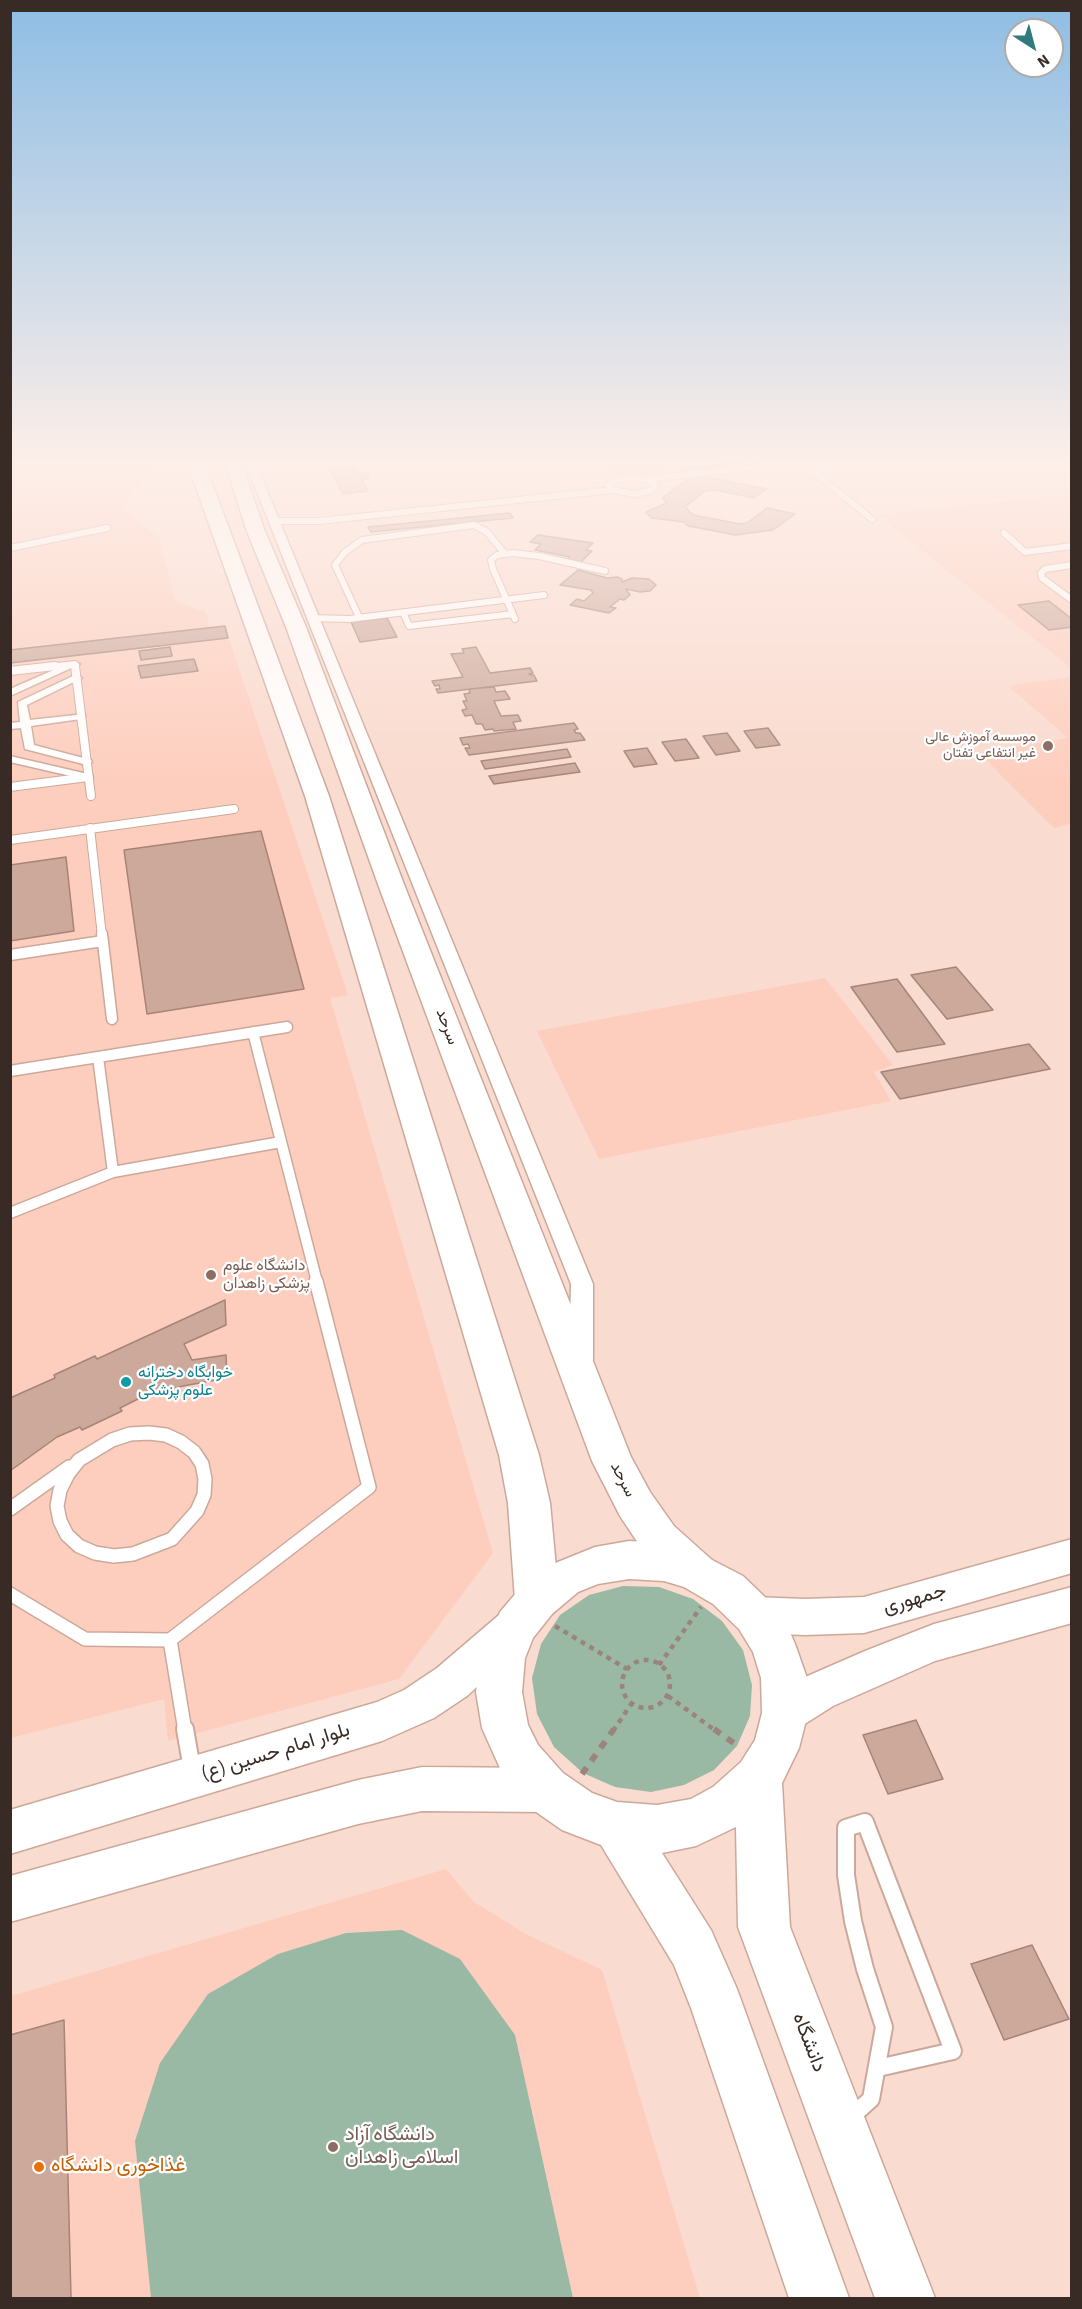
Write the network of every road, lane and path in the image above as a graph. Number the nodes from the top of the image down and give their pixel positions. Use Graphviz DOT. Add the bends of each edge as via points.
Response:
graph roads {
  1 [pos="233,567"];
  2 [pos="271,567"];
  3 [pos="292,567"];
  4 [pos="336,567"];
  5 [pos="493,567"];
  6 [pos="586,567"];
  7 [pos="1060,567"];
  8 [pos="605,571"];
  9 [pos="1068,594"];
  10 [pos="544,595"];
  11 [pos="507,599"];
  12 [pos="1071,600"];
  13 [pos="403,612"];
  14 [pos="359,617"];
  15 [pos="313,618"];
  16 [pos="75,663"];
  17 [pos="10,671"];
  18 [pos="77,678"];
  19 [pos="10,693"];
  20 [pos="81,716"];
  21 [pos="25,724"];
  22 [pos="10,726"];
  23 [pos="10,759"];
  24 [pos="87,762"];
  25 [pos="88,777"];
  26 [pos="10,787"];
  27 [pos="91,796"];
  28 [pos="234,808"];
  29 [pos="90,828"];
  30 [pos="10,840"];
  31 [pos="103,941"];
  32 [pos="10,955"];
  33 [pos="112,1018"];
  34 [pos="287,1027"];
  35 [pos="253,1032"];
  36 [pos="98,1057"];
  37 [pos="10,1071"];
  38 [pos="281,1142"];
  39 [pos="113,1172"];
  40 [pos="10,1214"];
  41 [pos="580,1374"];
  42 [pos="79,1460"];
  43 [pos="10,1509"];
  44 [pos="1071,1557"];
  45 [pos="709,1579"];
  46 [pos="10,1594"];
  47 [pos="1071,1605"];
  48 [pos="754,1615"];
  49 [pos="535,1617"];
  50 [pos="170,1640"];
  51 [pos="659,1665"];
  52 [pos="627,1669"];
  53 [pos="668,1696"];
  54 [pos="632,1703"];
  55 [pos="785,1713"];
  56 [pos="762,1771"];
  57 [pos="194,1778"];
  58 [pos="555,1796"];
  59 [pos="617,1826"];
  60 [pos="10,1832"];
  61 [pos="10,1899"];
  62 [pos="878,2068"];
  63 [pos="840,2127"];
  64 [pos="819,2298"];
  65 [pos="905,2298"];
  1 -- 49 [label="main road" via="317,796 519,1455 529,1503"];
  2 -- 41 [label="main road, سرحد"];
  3 -- 15 [label="street"];
  4 -- 14 [label="lane"];
  5 -- 11 [label="lane"];
  6 -- 8 [label="lane"];
  7 -- 9 [label="lane" via="1045,569 1042,578"];
  9 -- 12 [label="lane"];
  10 -- 11 [label="lane"];
  11 -- 13 [label="lane"];
  11 -- 13 [label="lane" via="514,617 409,626"];
  13 -- 14 [label="lane"];
  14 -- 15 [label="lane"];
  15 -- 41 [label="street" via="582,1284"];
  16 -- 17 [label="lane"];
  16 -- 18 [label="lane"];
  16 -- 19 [label="street"];
  18 -- 20 [label="lane"];
  18 -- 21 [label="street" via="22,704"];
  20 -- 21 [label="street"];
  20 -- 24 [label="lane"];
  21 -- 22 [label="street"];
  21 -- 24 [label="street" via="29,747"];
  23 -- 25 [label="street"];
  24 -- 25 [label="lane"];
  25 -- 26 [label="lane"];
  25 -- 27 [label="lane"];
  28 -- 29 [label="lane"];
  29 -- 30 [label="lane"];
  29 -- 31 [label="lane"];
  31 -- 32 [label="lane"];
  31 -- 33 [label="lane"];
  34 -- 35 [label="lane"];
  35 -- 36 [label="lane"];
  35 -- 38 [label="lane"];
  36 -- 37 [label="lane"];
  36 -- 39 [label="lane"];
  38 -- 39 [label="lane"];
  38 -- 50 [label="lane" via="369,1487"];
  39 -- 40 [label="lane"];
  41 -- 45 [label="main road, سرحد" via="612,1461 635,1504 659,1539"];
  42 -- 42 [label="lane" via="60,1490 57,1506 67,1535 95,1553 134,1554 172,1539 197,1511 204,1495 202,1464 188,1447 166,1435 140,1434 112,1440"];
  42 -- 43 [label="lane"];
  44 -- 48 [label="main road, جمهوری" via="864,1615"];
  45 -- 48 [label="main road, سرحد"];
  45 -- 49 [label="main road" via="664,1562 629,1560 595,1566 563,1579"];
  45 -- 51 [label="path" via="702,1605"];
  46 -- 50 [label="lane" via="85,1639"];
  47 -- 55 [label="main road" via="923,1647 818,1692"];
  48 -- 55 [label="main road, سرحد" via="773,1644 784,1678"];
  49 -- 52 [label="path"];
  49 -- 57 [label="main road, بلوار امام حسین (ع)" via="419,1704 382,1721"];
  49 -- 58 [label="main road" via="503,1658 499,1692 505,1728 521,1761"];
  50 -- 57 [label="lane"];
  51 -- 52 [label="path" via="640,1661"];
  51 -- 53 [label="path" via="671,1681"];
  52 -- 54 [label="path" via="622,1675 622,1690"];
  53 -- 54 [label="path" via="648,1708"];
  53 -- 56 [label="path" via="737,1746"];
  54 -- 58 [label="path"];
  55 -- 56 [label="main road, سرحد" via="776,1748"];
  56 -- 59 [label="main road" via="730,1804 696,1822 657,1829"];
  56 -- 63 [label="main road, دانشگاه" via="764,1927"];
  57 -- 60 [label="main road, بلوار امام حسین (ع)"];
  58 -- 59 [label="main road" via="579,1813"];
  58 -- 61 [label="main road" via="422,1790 358,1802"];
  59 -- 64 [label="main road" via="693,1948 718,2008"];
  62 -- 62 [label="lane" via="884,2026 860,1950 846,1875 846,1828 865,1822 953,2051"];
  62 -- 63 [label="lane" via="871,2099"];
  63 -- 65 [label="main road, دانشگاه"];
}
